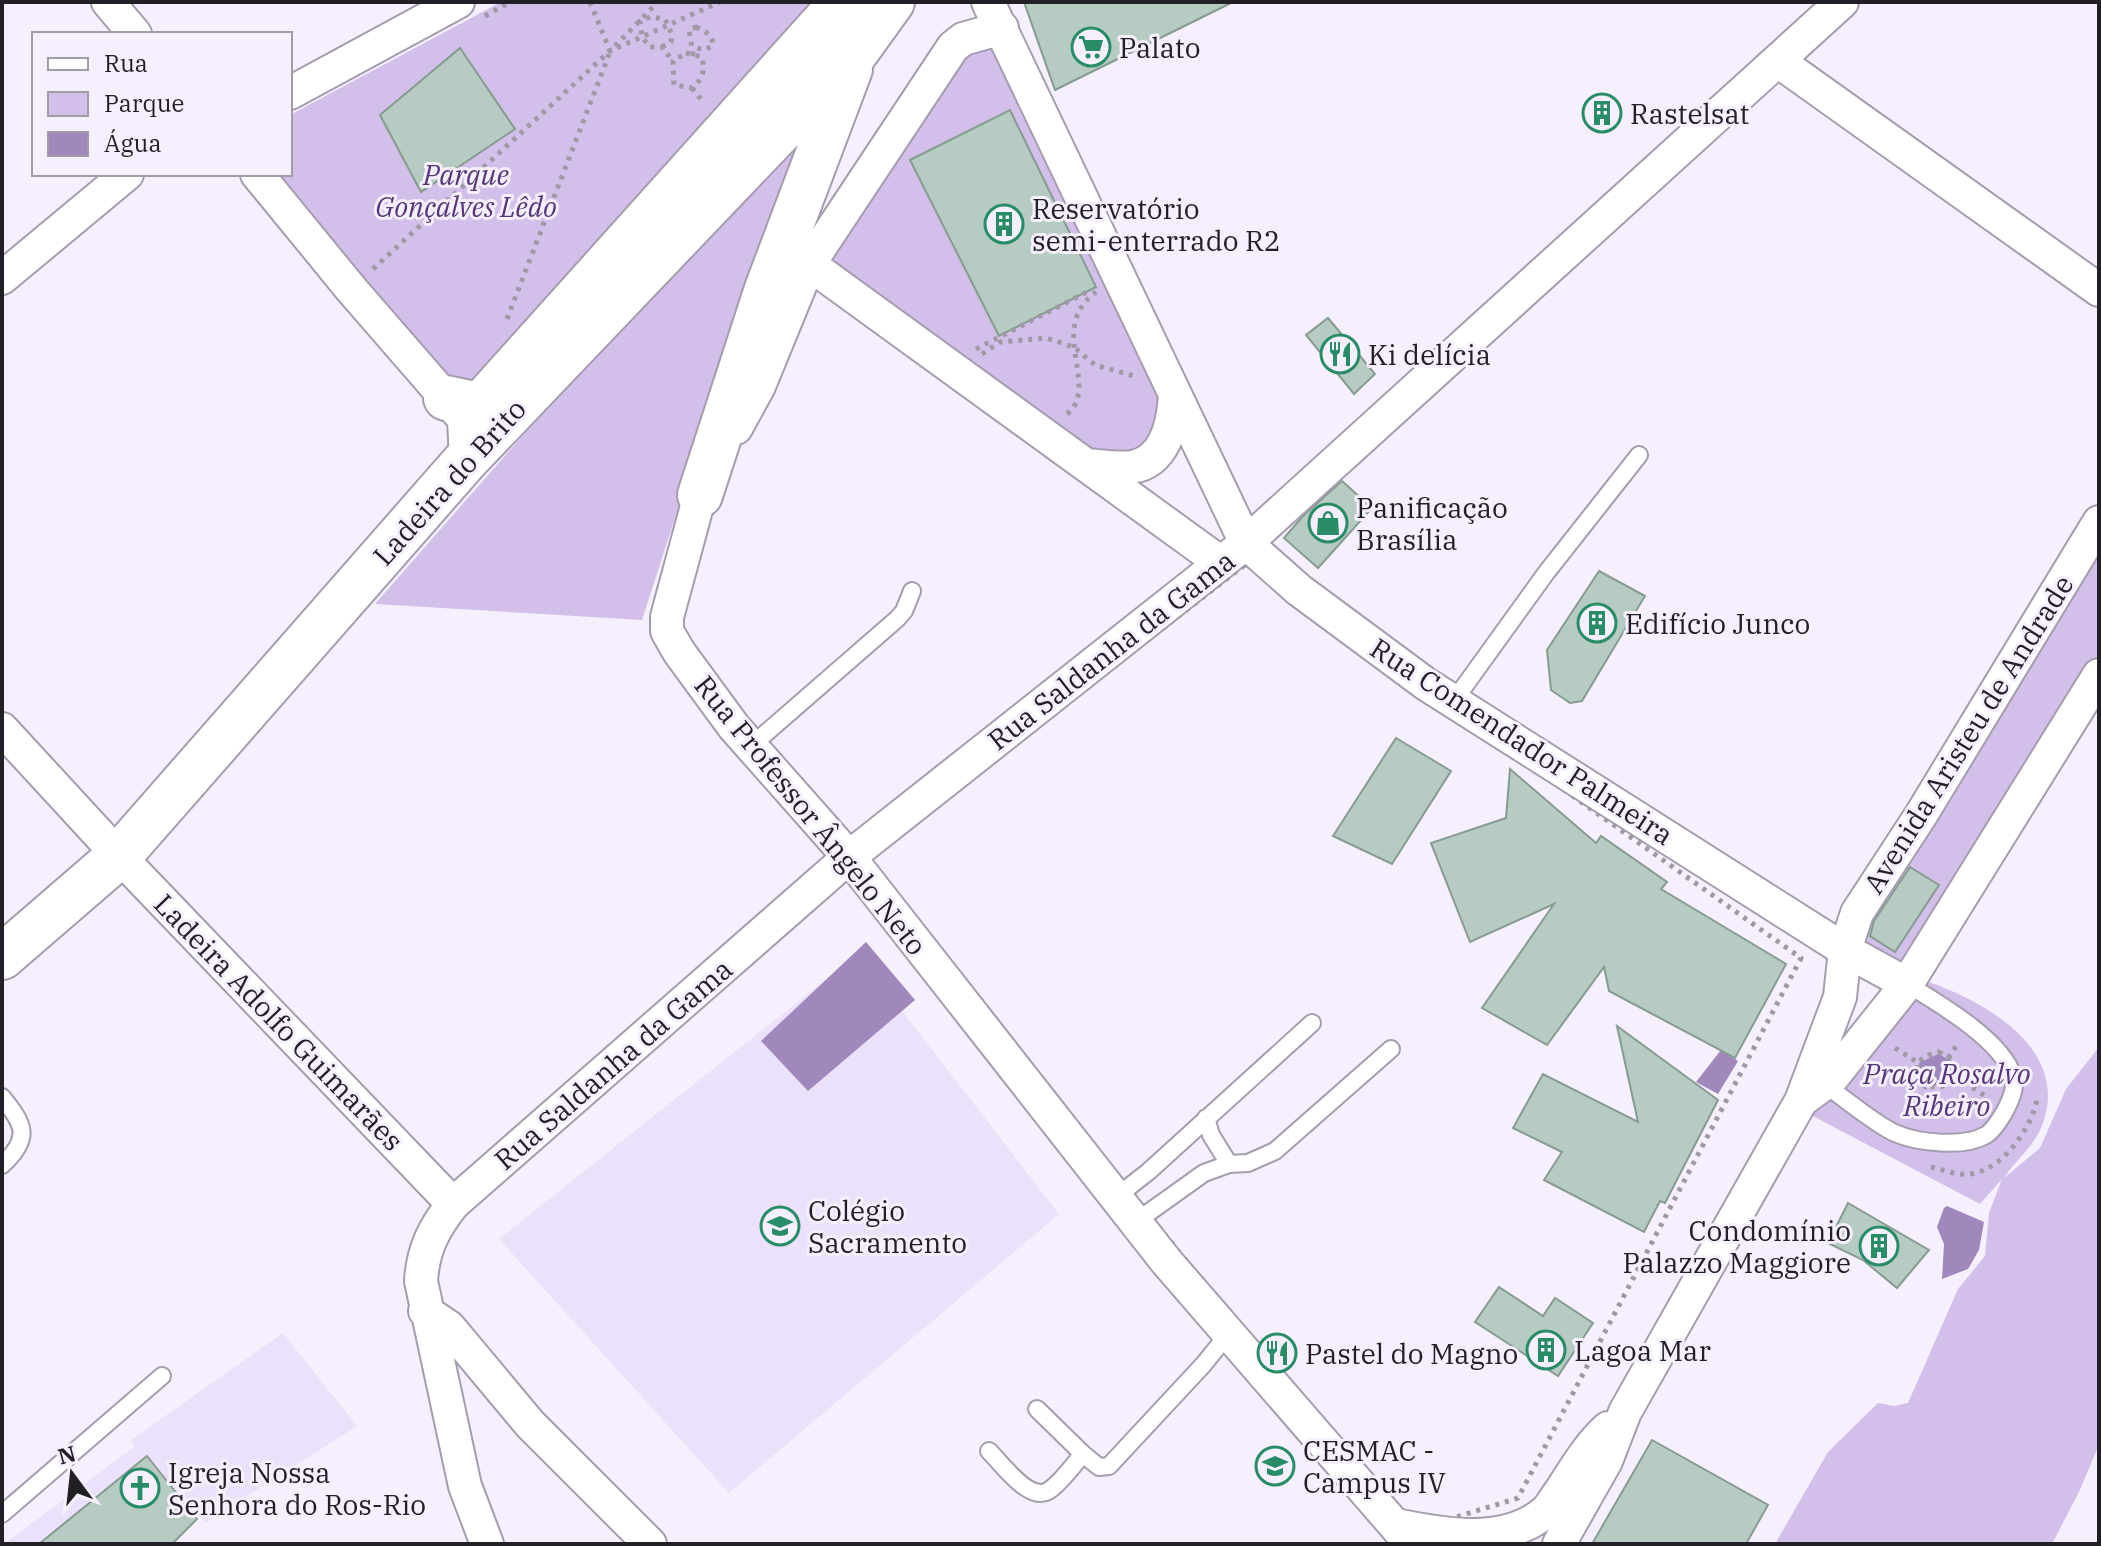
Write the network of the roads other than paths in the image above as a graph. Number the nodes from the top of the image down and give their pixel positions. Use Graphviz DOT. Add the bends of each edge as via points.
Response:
graph roads {
  1 [pos="108,2"];
  2 [pos="458,2"];
  3 [pos="842,2"];
  4 [pos="892,2"];
  5 [pos="1842,2"];
  6 [pos="995,15"];
  7 [pos="133,32"];
  8 [pos="856,52"];
  9 [pos="1778,61"];
  10 [pos="292,92"];
  11 [pos="125,176"];
  12 [pos="259,176"];
  13 [pos="809,264"];
  14 [pos="2,278"];
  15 [pos="2099,290"];
  16 [pos="1175,396"];
  17 [pos="469,425"];
  18 [pos="1639,455"];
  19 [pos="1087,465"];
  20 [pos="700,495"];
  21 [pos="2099,522"];
  22 [pos="1246,543"];
  23 [pos="1221,563"];
  24 [pos="912,591"];
  25 [pos="2099,675"];
  26 [pos="1453,702"];
  27 [pos="2,729"];
  28 [pos="751,746"];
  29 [pos="112,848"];
  30 [pos="849,857"];
  31 [pos="1845,950"];
  32 [pos="2,957"];
  33 [pos="1907,984"];
  34 [pos="1312,1023"];
  35 [pos="1391,1049"];
  36 [pos="1813,1092"];
  37 [pos="2,1097"];
  38 [pos="1206,1118"];
  39 [pos="1229,1164"];
  40 [pos="2,1165"];
  41 [pos="453,1204"];
  42 [pos="1131,1204"];
  43 [pos="425,1311"];
  44 [pos="1229,1333"];
  45 [pos="162,1376"];
  46 [pos="1037,1409"];
  47 [pos="1625,1412"];
  48 [pos="989,1451"];
  49 [pos="1083,1454"];
  50 [pos="2,1514"];
  51 [pos="1404,1535"];
  52 [pos="1523,1536"];
  53 [pos="487,1544"];
  54 [pos="650,1544"];
  55 [pos="1559,1544"];
  1 -- 7 [label="street"];
  2 -- 10 [label="street"];
  3 -- 17 [label="main road, Ladeira do Brito" via="484,401 474,404"];
  4 -- 8 [label="main road, Ladeira do Brito"];
  5 -- 9 [label="street, Rua Saldanha da Gama"];
  6 -- 13 [label="street, Rua Professor Ângelo Neto" via="953,47"];
  6 -- 16 [label="street, Rua Comendador Palmeira" via="1116,281"];
  8 -- 17 [label="main road, Ladeira do Brito"];
  8 -- 20 [label="main road" via="767,289"];
  9 -- 15 [label="street"];
  9 -- 22 [label="street, Rua Saldanha da Gama"];
  11 -- 14 [label="street"];
  12 -- 17 [label="street"];
  13 -- 19 [label="street"];
  13 -- 20 [label="street, Rua Professor Ângelo Neto" via="759,386"];
  16 -- 19 [label="street" via="1167,440 1146,463 1130,468"];
  16 -- 22 [label="street, Rua Comendador Palmeira"];
  17 -- 29 [label="main road, Ladeira do Brito"];
  18 -- 26 [label="lane"];
  19 -- 23 [label="street"];
  20 -- 28 [label="street, Rua Professor Ângelo Neto" via="667,631"];
  21 -- 31 [label="street, Avenida Aristeu de Andrade" via="1857,913"];
  22 -- 23 [label="street, Rua Saldanha da Gama"];
  22 -- 26 [label="street, Rua Comendador Palmeira" via="1299,590"];
  23 -- 30 [label="street, Rua Saldanha da Gama"];
  24 -- 28 [label="lane" via="897,619"];
  25 -- 33 [label="street"];
  26 -- 31 [label="street, Rua Comendador Palmeira"];
  27 -- 29 [label="street, Ladeira Adolfo Guimarães"];
  28 -- 30 [label="street, Rua Professor Ângelo Neto"];
  29 -- 32 [label="main road, Ladeira do Brito"];
  29 -- 41 [label="street, Ladeira Adolfo Guimarães"];
  30 -- 41 [label="street, Rua Saldanha da Gama"];
  30 -- 42 [label="street, Rua Professor Ângelo Neto"];
  31 -- 33 [label="street, Rua Comendador Palmeira"];
  31 -- 36 [label="street, Avenida Aristeu de Andrade" via="1840,997"];
  33 -- 36 [label="street" via="1832,1078"];
  33 -- 36 [label="lane" via="1997,1050 2013,1077 2006,1110 1986,1135 1940,1143 1895,1133"];
  34 -- 38 [label="lane"];
  35 -- 39 [label="lane" via="1275,1151 1248,1163"];
  36 -- 47 [label="street"];
  37 -- 40 [label="lane" via="22,1127 21,1140"];
  38 -- 39 [label="lane"];
  38 -- 42 [label="lane"];
  39 -- 42 [label="lane"];
  41 -- 43 [label="street, Rua Saldanha da Gama" via="425,1248"];
  42 -- 44 [label="street, Rua Professor Ângelo Neto"];
  43 -- 53 [label="street, Rua Saldanha da Gama" via="465,1486"];
  43 -- 54 [label="street" via="449,1327 530,1424"];
  44 -- 49 [label="lane" via="1109,1466 1099,1467"];
  44 -- 51 [label="street, Rua Professor Ângelo Neto"];
  45 -- 50 [label="lane"];
  46 -- 49 [label="lane"];
  47 -- 52 [label="street" via="1594,1440 1546,1512"];
  47 -- 55 [label="street" via="1606,1461"];
  48 -- 49 [label="lane" via="1029,1492 1040,1494"];
  51 -- 52 [label="street"];
}
